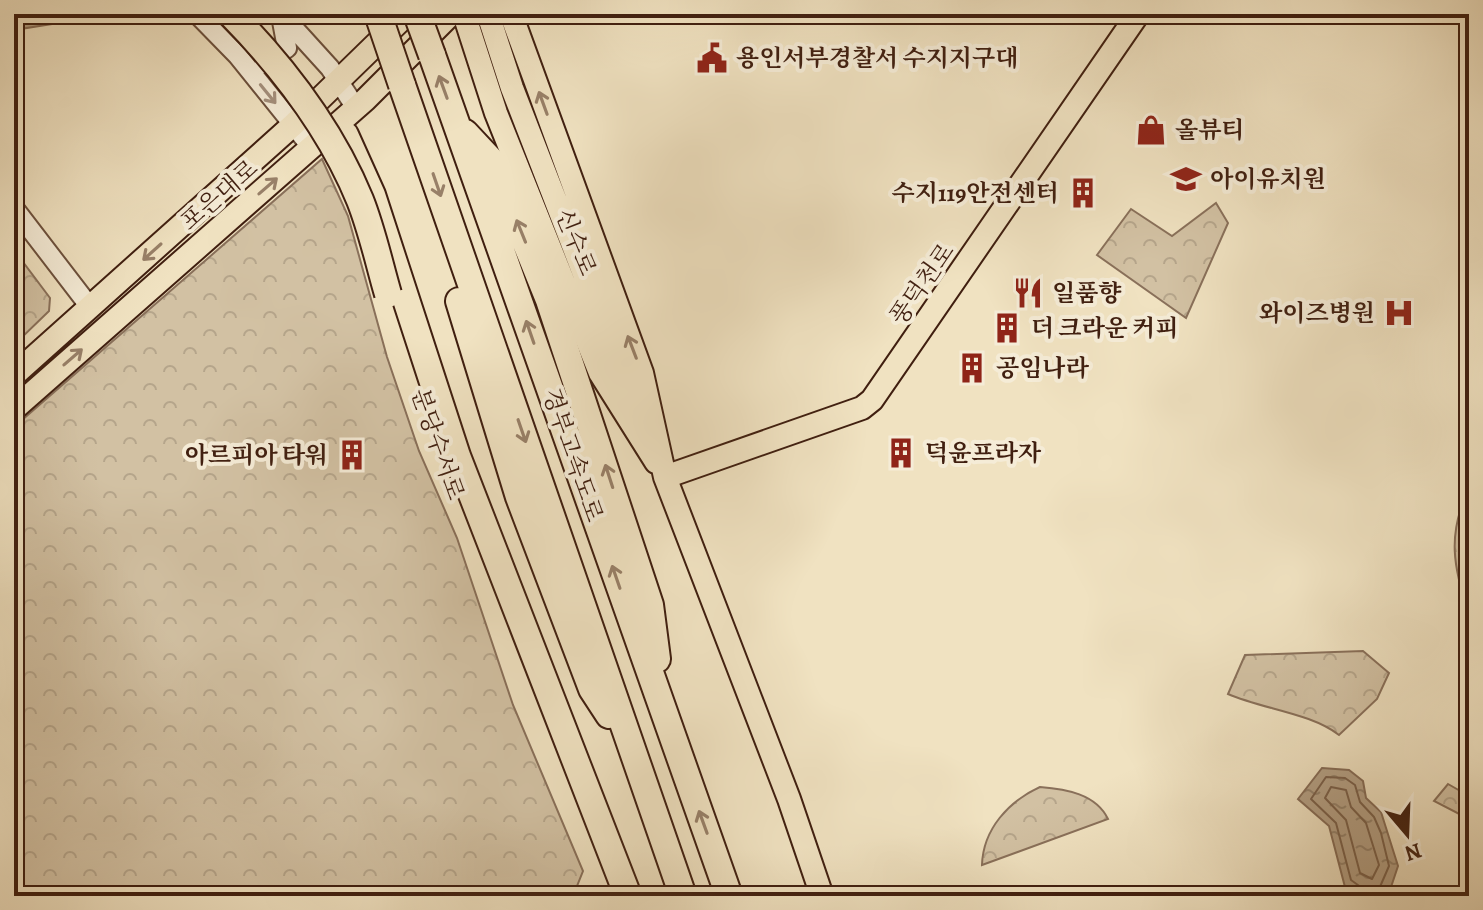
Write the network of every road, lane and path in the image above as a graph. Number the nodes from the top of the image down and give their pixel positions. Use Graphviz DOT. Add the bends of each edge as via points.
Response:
graph roads {
  1 [pos="231,14"];
  2 [pos="256,14"];
  3 [pos="281,14"];
  4 [pos="378,14"];
  5 [pos="407,14"];
  6 [pos="417,14"];
  7 [pos="451,14"];
  8 [pos="488,14"];
  9 [pos="1138,14"];
  10 [pos="510,15"];
  11 [pos="200,18"];
  12 [pos="468,19"];
  13 [pos="238,56"];
  14 [pos="338,80"];
  15 [pos="356,108"];
  16 [pos="293,125"];
  17 [pos="312,148"];
  18 [pos="14,208"];
  19 [pos="397,292"];
  20 [pos="90,307"];
  21 [pos="14,375"];
  22 [pos="14,409"];
  23 [pos="665,477"];
  24 [pos="612,896"];
  25 [pos="628,896"];
  26 [pos="683,896"];
  27 [pos="729,896"];
  28 [pos="822,896"];
  1 -- 19 [label="highway, 분당수서로, bridge" via="280,65 333,145"];
  2 -- 19 [label="highway, 분당수서로" via="291,54 345,135 372,195"];
  3 -- 13 [label="street" via="287,48 267,65"];
  3 -- 14 [label="street"];
  4 -- 26 [label="highway, 경부고속도로, one-way, bridge"];
  5 -- 14 [label="main road, 포은대로"];
  27 -- 6 [label="highway, 경부고속도로, one-way, bridge"];
  7 -- 15 [label="main road, 포은대로"];
  8 -- 23 [label="main road" via="604,333"];
  9 -- 23 [label="main road, 풍덕천로" via="872,400 862,408"];
  23 -- 10 [label="main road, 신수로, one-way" via="642,373"];
  11 -- 13 [label="street"];
  12 -- 23 [label="main road, 신수로, one-way" via="496,113 600,373"];
  13 -- 16 [label="street, one-way"];
  14 -- 15 [label="street"];
  14 -- 16 [label="main road, 포은대로"];
  15 -- 17 [label="main road, 포은대로"];
  16 -- 17 [label="street"];
  16 -- 20 [label="main road, 포은대로, one-way"];
  22 -- 17 [label="main road, 포은대로, one-way"];
  18 -- 20 [label="street"];
  19 -- 24 [label="highway, 분당수서로" via="441,460"];
  19 -- 25 [label="highway, 분당수서로"];
  20 -- 21 [label="main road, 포은대로"];
  23 -- 28 [label="main road, 신수로"];
}
